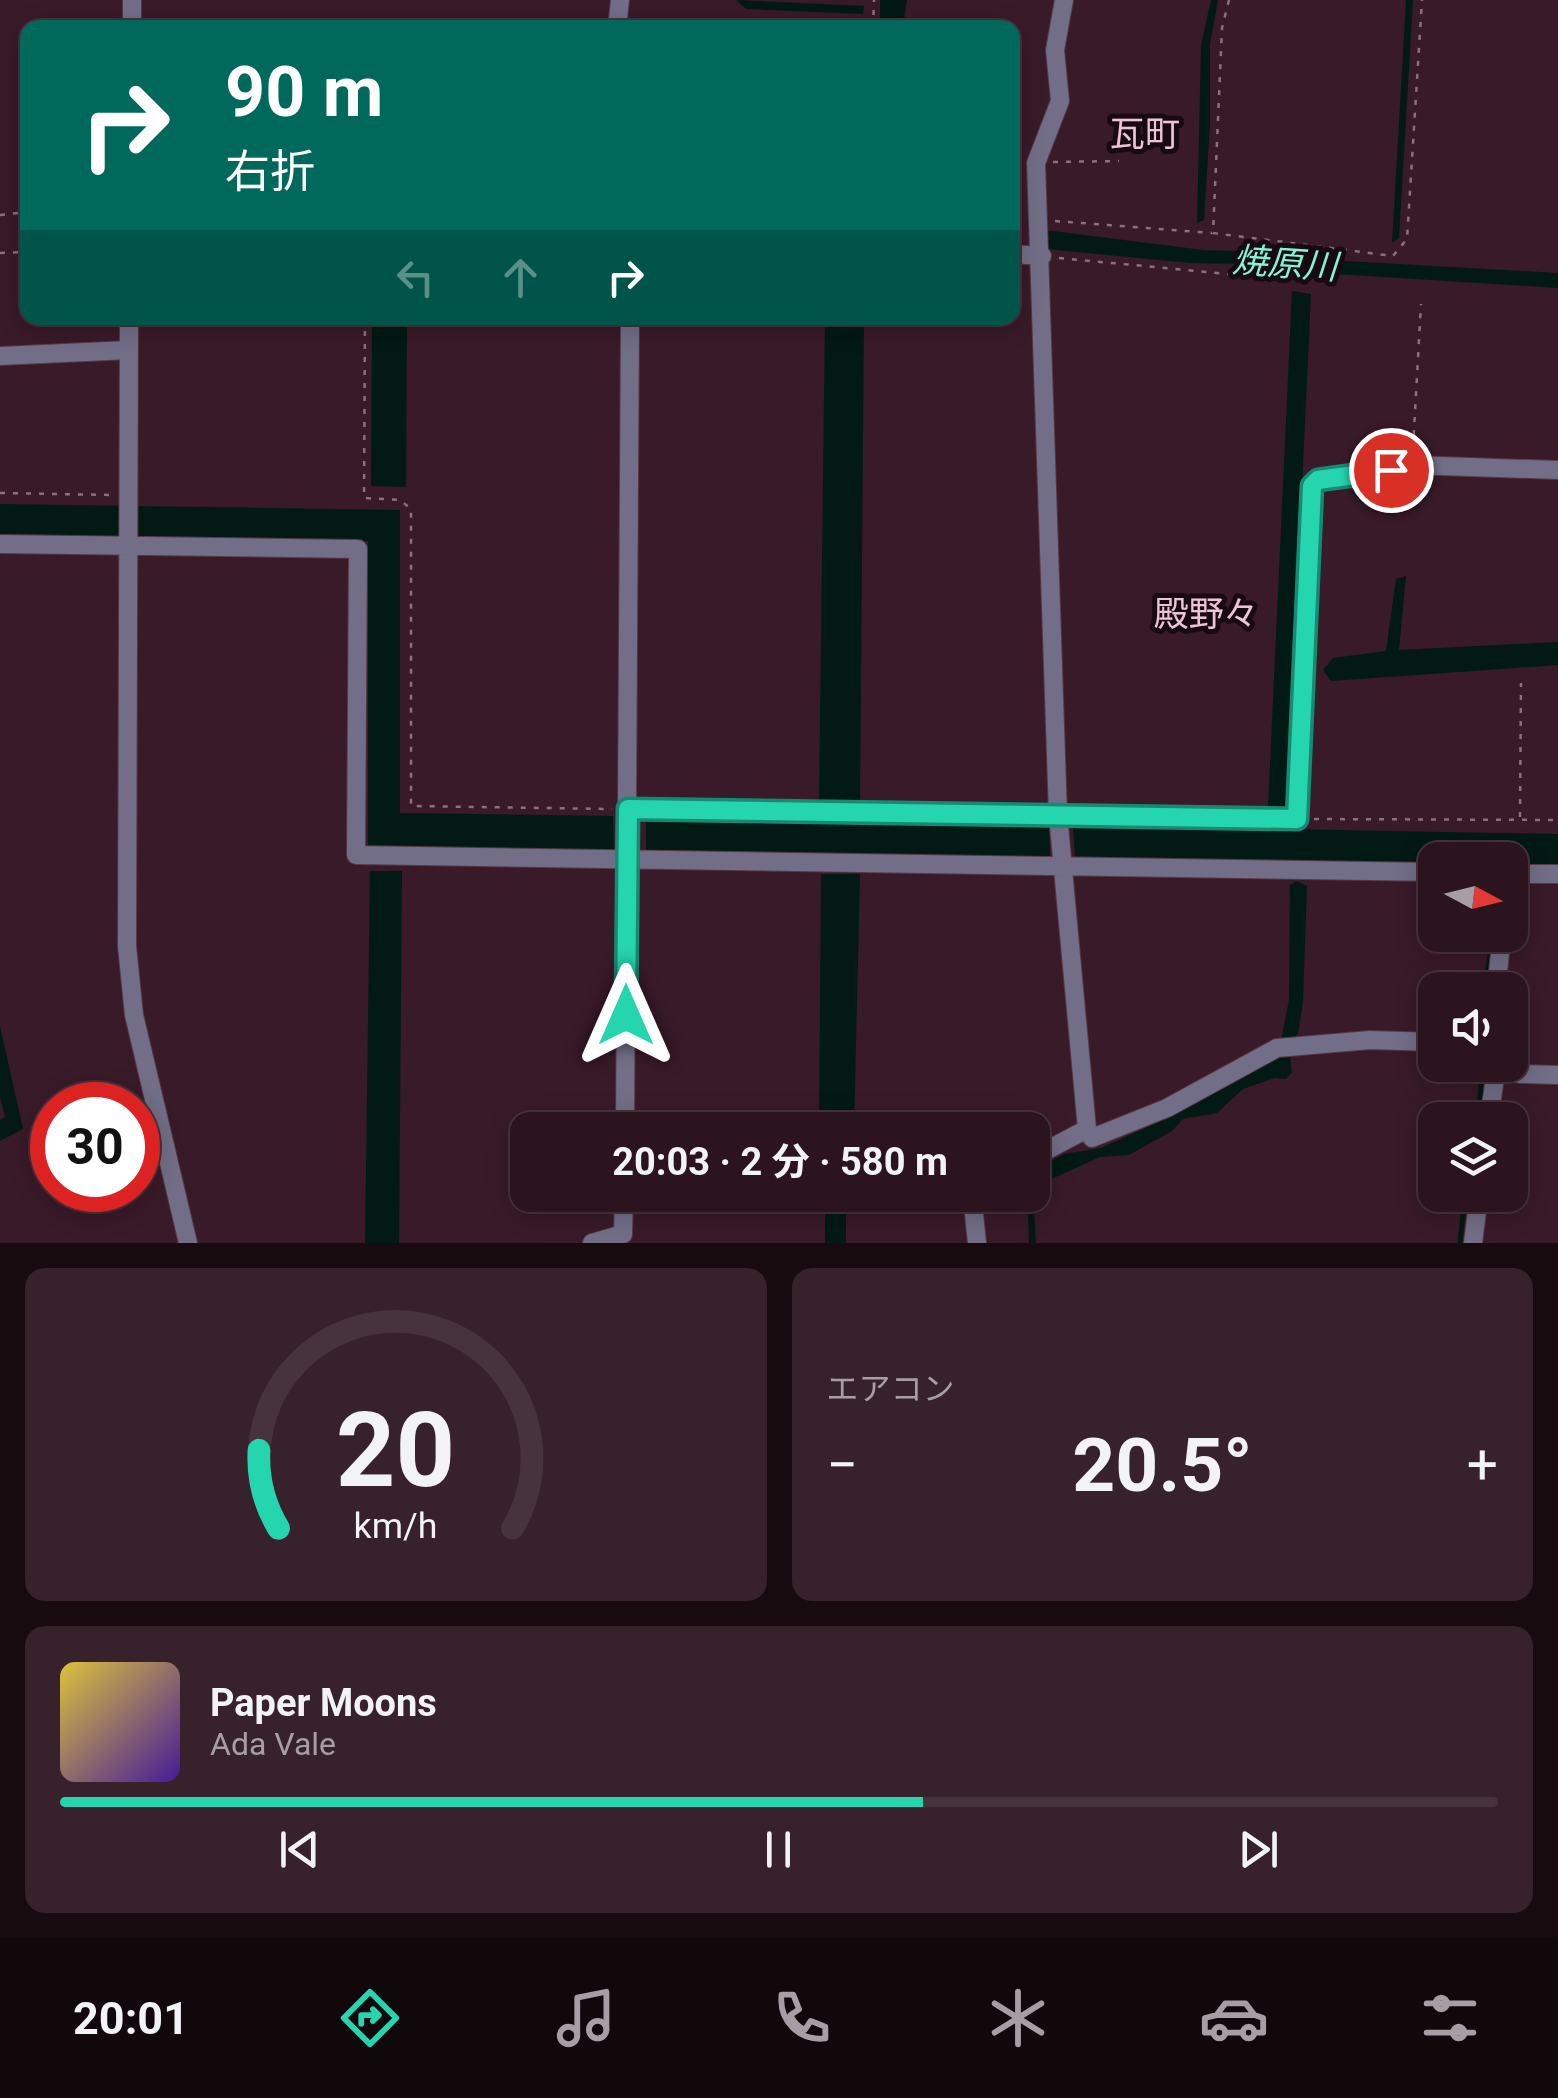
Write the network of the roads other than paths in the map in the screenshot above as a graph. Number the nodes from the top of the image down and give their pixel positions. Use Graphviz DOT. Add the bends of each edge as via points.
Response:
graph roads {
  1 [pos="1064,0"];
  2 [pos="1020,255"];
  3 [pos="1042,256"];
  4 [pos="129,325"];
  5 [pos="630,325"];
  6 [pos="129,350"];
  7 [pos="0,356"];
  8 [pos="1558,470"];
  9 [pos="0,544"];
  10 [pos="128,545"];
  11 [pos="628,811"];
  12 [pos="1058,815"];
  13 [pos="626,858"];
  14 [pos="1062,866"];
  15 [pos="1418,872"];
  16 [pos="1528,874"];
  17 [pos="1558,874"];
  18 [pos="1418,1041"];
  19 [pos="1528,1074"];
  20 [pos="1558,1074"];
  21 [pos="625,1112"];
  22 [pos="1087,1129"];
  23 [pos="1050,1149"];
  24 [pos="624,1212"];
  25 [pos="974,1212"];
  26 [pos="1478,1212"];
  27 [pos="188,1243"];
  28 [pos="592,1243"];
  29 [pos="977,1243"];
  30 [pos="1473,1243"];
  1 -- 3 [label="street" via="1055,50 1060,101 1036,163"];
  2 -- 3 [label="street"];
  3 -- 12 [label="street"];
  4 -- 6 [label="street"];
  5 -- 11 [label="street"];
  6 -- 7 [label="street"];
  6 -- 10 [label="street"];
  8 -- 12 [label="street" via="1412,465 1312,486 1285,819"];
  9 -- 10 [label="street"];
  10 -- 13 [label="street" via="358,549 356,855"];
  10 -- 27 [label="street" via="127,946 134,1015"];
  11 -- 12 [label="street"];
  11 -- 13 [label="street"];
  12 -- 14 [label="street"];
  13 -- 14 [label="street"];
  13 -- 21 [label="street"];
  14 -- 15 [label="street"];
  14 -- 22 [label="street"];
  16 -- 17 [label="street"];
  18 -- 22 [label="street" via="1285,1047 1122,1128 1092,1138"];
  19 -- 20 [label="street"];
  22 -- 23 [label="street"];
  24 -- 28 [label="street" via="623,1234"];
  25 -- 29 [label="street"];
  26 -- 30 [label="street"];
}
